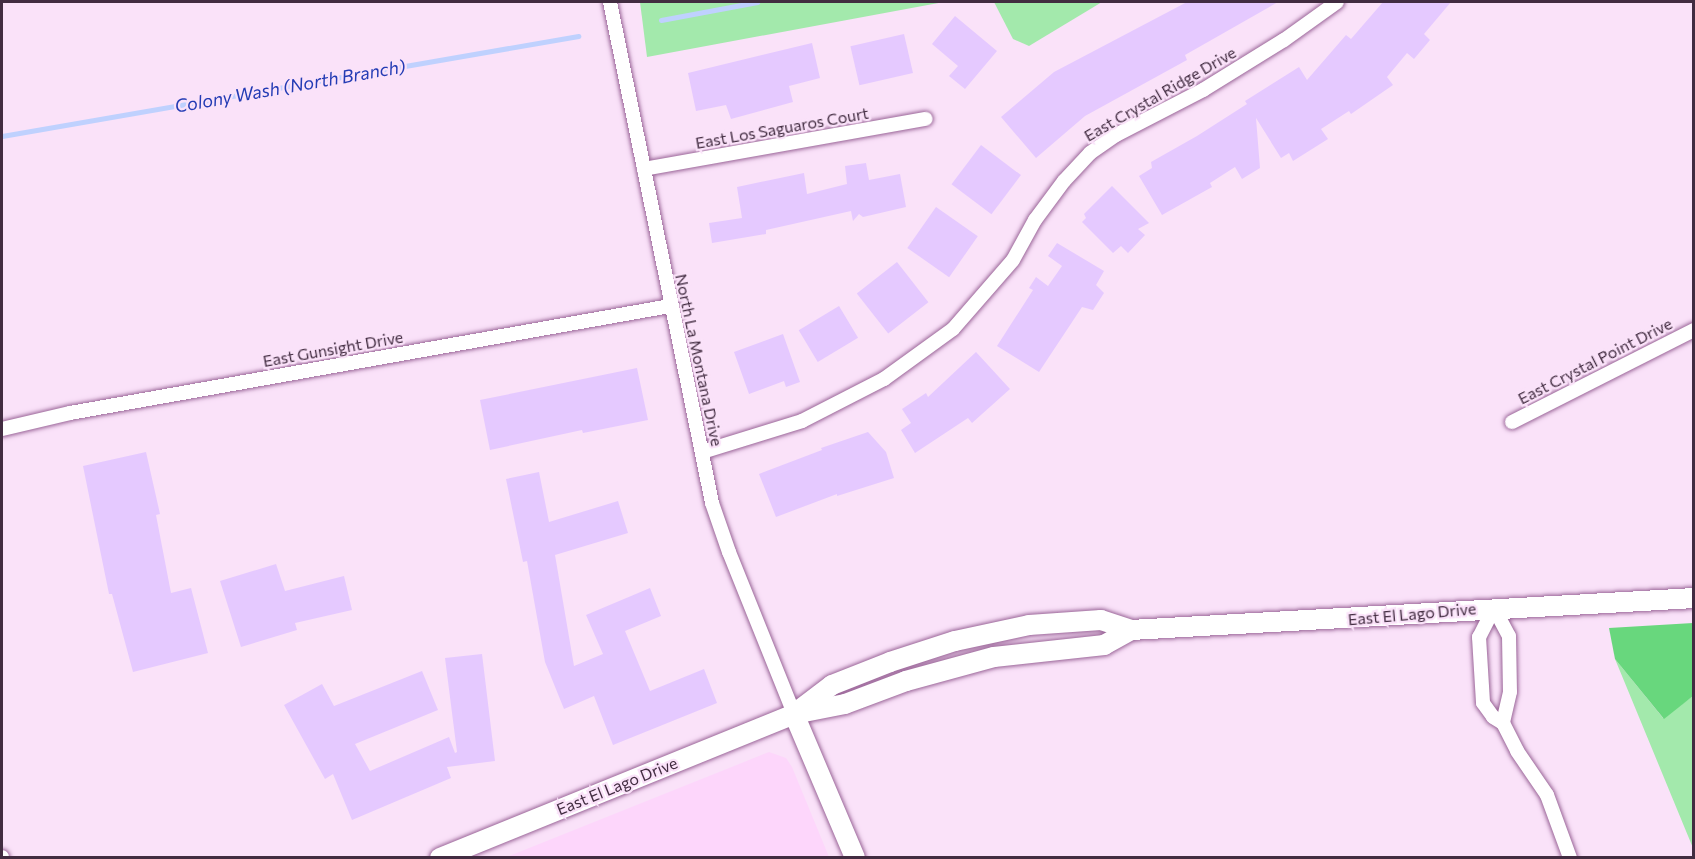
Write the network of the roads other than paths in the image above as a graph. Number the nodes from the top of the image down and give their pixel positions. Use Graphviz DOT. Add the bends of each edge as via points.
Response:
graph roads {
  1 [pos="610,2"];
  2 [pos="1337,2"];
  3 [pos="926,119"];
  4 [pos="644,169"];
  5 [pos="670,306"];
  6 [pos="1694,330"];
  7 [pos="1512,422"];
  8 [pos="2,429"];
  9 [pos="702,452"];
  10 [pos="1694,598"];
  11 [pos="1494,608"];
  12 [pos="1131,630"];
  13 [pos="794,714"];
  14 [pos="1503,723"];
  15 [pos="440,858"];
  16 [pos="855,858"];
  17 [pos="1569,858"];
  1 -- 4 [label="street, North La Montana Drive"];
  2 -- 9 [label="street, East Crystal Ridge Drive" via="1203,90 1116,135 1090,153 1035,220 1013,260 953,329 884,379 802,421"];
  3 -- 4 [label="street, East Los Saguaros Court"];
  4 -- 5 [label="street, North La Montana Drive"];
  5 -- 8 [label="street, East Gunsight Drive" via="70,413"];
  5 -- 9 [label="street, North La Montana Drive"];
  6 -- 7 [label="street, East Crystal Point Drive"];
  9 -- 13 [label="street, North La Montana Drive" via="712,503 729,552"];
  10 -- 11 [label="street, East El Lago Drive"];
  11 -- 12 [label="street, East El Lago Drive"];
  11 -- 14 [label="street" via="1509,636 1510,692"];
  11 -- 14 [label="street" via="1479,637 1480,677 1483,704"];
  12 -- 13 [label="street, East El Lago Drive" via="1104,645 994,657 906,681 845,704"];
  12 -- 13 [label="street, East El Lago Drive" via="1101,620 1072,621 1029,625 955,641 832,685"];
  13 -- 15 [label="street, East El Lago Drive"];
  13 -- 16 [label="street"];
  14 -- 17 [label="street" via="1547,795"];
}
